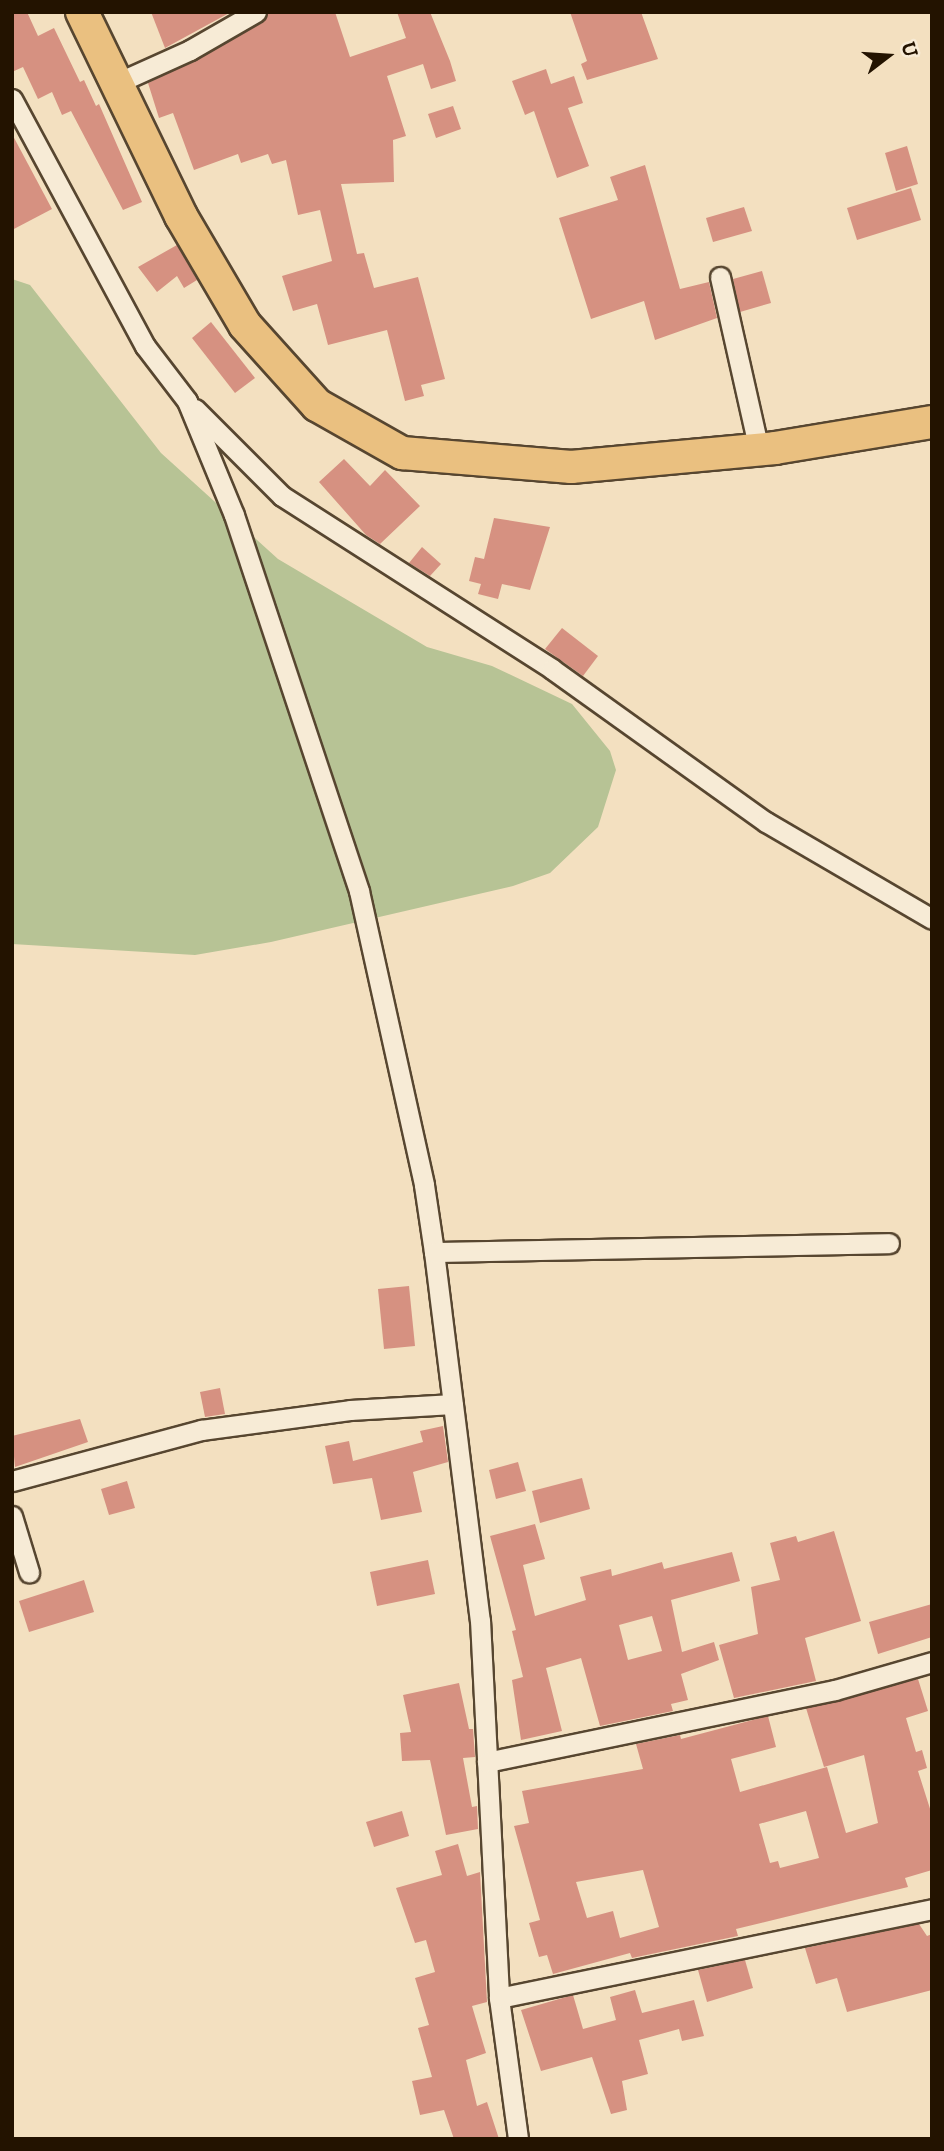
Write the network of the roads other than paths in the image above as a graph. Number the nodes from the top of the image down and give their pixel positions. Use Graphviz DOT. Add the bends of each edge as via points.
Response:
graph roads {
  1 [pos="82,12"];
  2 [pos="256,12"];
  3 [pos="117,83"];
  4 [pos="12,99"];
  5 [pos="720,276"];
  6 [pos="187,401"];
  7 [pos="932,422"];
  8 [pos="759,450"];
  9 [pos="932,919"];
  10 [pos="889,1243"];
  11 [pos="434,1252"];
  12 [pos="453,1404"];
  13 [pos="12,1481"];
  14 [pos="12,1516"];
  15 [pos="29,1573"];
  16 [pos="932,1662"];
  17 [pos="487,1762"];
  18 [pos="932,1909"];
  19 [pos="499,1998"];
  20 [pos="518,2139"];
  1 -- 3 [label="highway"];
  2 -- 3 [label="street" via="190,51"];
  3 -- 8 [label="highway" via="181,216 245,325 317,405 402,453 474,462 571,467"];
  4 -- 6 [label="street" via="145,346"];
  5 -- 8 [label="street"];
  6 -- 9 [label="street" via="282,496 552,669 766,822"];
  6 -- 11 [label="street" via="234,514 359,891 424,1185"];
  7 -- 8 [label="highway"];
  10 -- 11 [label="street"];
  11 -- 12 [label="street"];
  12 -- 13 [label="street" via="350,1410 201,1430"];
  12 -- 17 [label="street" via="480,1620"];
  14 -- 15 [label="street"];
  16 -- 17 [label="street" via="835,1690"];
  17 -- 19 [label="street"];
  18 -- 19 [label="street"];
  19 -- 20 [label="street"];
}
